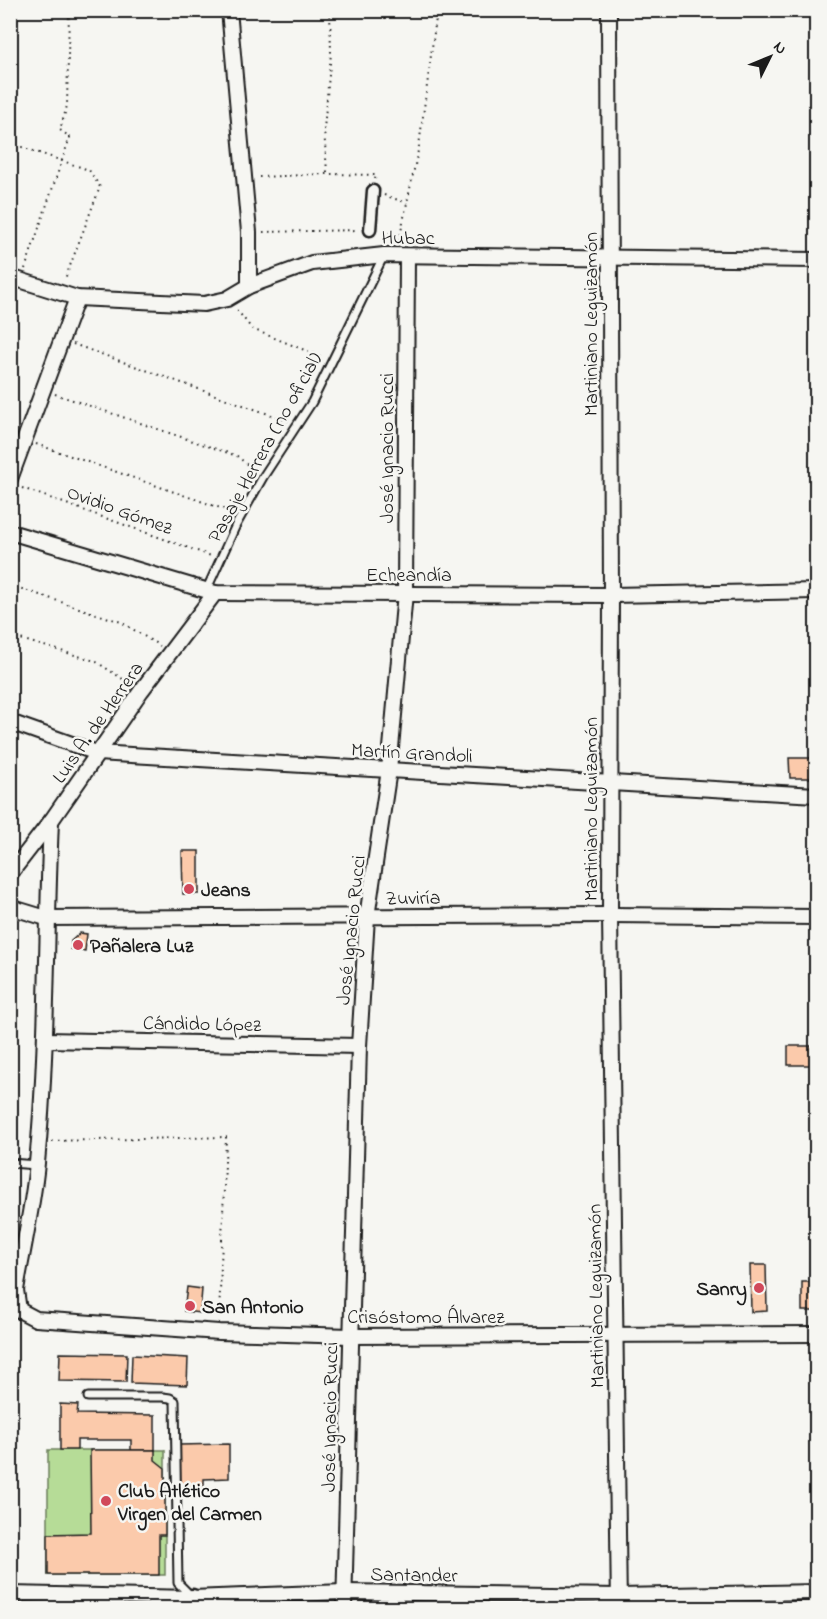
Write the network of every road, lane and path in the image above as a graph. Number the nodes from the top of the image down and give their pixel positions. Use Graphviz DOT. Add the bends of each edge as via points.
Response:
graph roads {
  1 [pos="69,10"];
  2 [pos="282,10"];
  3 [pos="330,10"];
  4 [pos="437,10"];
  5 [pos="609,10"];
  6 [pos="230,13"];
  7 [pos="10,143"];
  8 [pos="62,161"];
  9 [pos="327,174"];
  10 [pos="244,178"];
  11 [pos="373,191"];
  12 [pos="407,203"];
  13 [pos="370,230"];
  14 [pos="249,232"];
  15 [pos="400,236"];
  16 [pos="396,256"];
  17 [pos="609,258"];
  18 [pos="816,260"];
  19 [pos="16,279"];
  20 [pos="249,286"];
  21 [pos="60,292"];
  22 [pos="77,298"];
  23 [pos="227,299"];
  24 [pos="62,340"];
  25 [pos="332,361"];
  26 [pos="44,390"];
  27 [pos="298,425"];
  28 [pos="25,440"];
  29 [pos="263,477"];
  30 [pos="16,484"];
  31 [pos="241,515"];
  32 [pos="10,532"];
  33 [pos="220,560"];
  34 [pos="10,585"];
  35 [pos="816,591"];
  36 [pos="211,592"];
  37 [pos="405,593"];
  38 [pos="611,594"];
  39 [pos="10,636"];
  40 [pos="171,652"];
  41 [pos="141,691"];
  42 [pos="10,722"];
  43 [pos="97,753"];
  44 [pos="389,770"];
  45 [pos="609,783"];
  46 [pos="816,795"];
  47 [pos="51,821"];
  48 [pos="10,874"];
  49 [pos="10,908"];
  50 [pos="610,915"];
  51 [pos="367,917"];
  52 [pos="816,917"];
  53 [pos="46,918"];
  54 [pos="45,1040"];
  55 [pos="359,1046"];
  56 [pos="39,1141"];
  57 [pos="10,1163"];
  58 [pos="37,1165"];
  59 [pos="13,1289"];
  60 [pos="219,1332"];
  61 [pos="615,1334"];
  62 [pos="816,1334"];
  63 [pos="350,1336"];
  64 [pos="88,1398"];
  65 [pos="344,1592"];
  66 [pos="816,1592"];
  67 [pos="19,1599"];
  68 [pos="619,1602"];
  69 [pos="195,1603"];
  70 [pos="209,1608"];
  71 [pos="344,1608"];
  1 -- 8 [label="path" via="68,106 60,130 70,137"];
  2 -- 6 [label="path"];
  3 -- 9 [label="path" via="331,53 324,129"];
  4 -- 12 [label="path" via="419,146"];
  5 -- 17 [label="street, Martiniano Leguizamón"];
  6 -- 10 [label="street"];
  7 -- 8 [label="path"];
  8 -- 19 [label="path"];
  8 -- 21 [label="path" via="89,171 100,187"];
  9 -- 10 [label="path"];
  9 -- 11 [label="path" via="376,175"];
  10 -- 14 [label="street"];
  11 -- 12 [label="path"];
  11 -- 13 [label="street"];
  12 -- 15 [label="path"];
  13 -- 14 [label="path"];
  13 -- 15 [label="path"];
  14 -- 20 [label="street"];
  15 -- 16 [label="path"];
  16 -- 17 [label="street, Hubac"];
  16 -- 20 [label="street, Hubac" via="312,263"];
  16 -- 25 [label="lane, Pasaje Herrera (no oficial)"];
  16 -- 37 [label="street, José Ignacio Rucci"];
  17 -- 18 [label="street, Hubac"];
  17 -- 38 [label="street, Martiniano Leguizamón"];
  19 -- 21 [label="street, Hubac"];
  20 -- 23 [label="street, Hubac"];
  21 -- 22 [label="street, Hubac"];
  22 -- 23 [label="street, Hubac" via="204,304"];
  22 -- 24 [label="street"];
  23 -- 25 [label="path" via="252,329"];
  24 -- 26 [label="street"];
  24 -- 27 [label="path"];
  25 -- 27 [label="lane, Pasaje Herrera (no oficial)"];
  26 -- 28 [label="street"];
  26 -- 29 [label="path" via="237,456"];
  27 -- 29 [label="lane, Pasaje Herrera (no oficial)"];
  28 -- 30 [label="street"];
  28 -- 31 [label="path"];
  29 -- 31 [label="lane, Pasaje Herrera (no oficial)"];
  30 -- 33 [label="path, Ovidio Gómez"];
  31 -- 33 [label="lane, Pasaje Herrera (no oficial)"];
  32 -- 36 [label="street, Echeandía"];
  33 -- 36 [label="lane, Pasaje Herrera (no oficial)"];
  34 -- 40 [label="path" via="121,622"];
  35 -- 38 [label="street, Echeandía"];
  36 -- 37 [label="street, Echeandía"];
  36 -- 40 [label="street, Luis A. de Herrera"];
  37 -- 38 [label="street, Echeandía"];
  37 -- 44 [label="street, José Ignacio Rucci"];
  38 -- 45 [label="street, Martiniano Leguizamón"];
  39 -- 41 [label="path" via="95,661"];
  40 -- 41 [label="street, Luis A. de Herrera"];
  41 -- 43 [label="street, Luis A. de Herrera"];
  42 -- 43 [label="street, Martín Grandoli"];
  43 -- 44 [label="street, Martín Grandoli"];
  43 -- 47 [label="street, Luis A. de Herrera"];
  44 -- 45 [label="street, Martín Grandoli"];
  44 -- 51 [label="street, José Ignacio Rucci"];
  45 -- 46 [label="street, Martín Grandoli"];
  45 -- 50 [label="street, Martiniano Leguizamón"];
  47 -- 48 [label="street, Luis A. de Herrera"];
  47 -- 53 [label="street"];
  49 -- 53 [label="street, Zuviría"];
  50 -- 51 [label="street, Zuviría"];
  50 -- 52 [label="street, Zuviría"];
  50 -- 61 [label="street, Martiniano Leguizamón"];
  51 -- 53 [label="street, Zuviría"];
  51 -- 55 [label="street, José Ignacio Rucci"];
  53 -- 54 [label="street"];
  54 -- 55 [label="street, Cándido López"];
  54 -- 56 [label="street"];
  55 -- 63 [label="street, José Ignacio Rucci"];
  56 -- 58 [label="street"];
  56 -- 60 [label="path" via="226,1137"];
  57 -- 58 [label="lane"];
  58 -- 59 [label="street"];
  59 -- 60 [label="street, Crisóstomo Álvarez" via="19,1310 36,1319"];
  60 -- 63 [label="street, Crisóstomo Álvarez"];
  61 -- 62 [label="street, Crisóstomo Álvarez"];
  61 -- 63 [label="street, Crisóstomo Álvarez"];
  61 -- 68 [label="street, Martiniano Leguizamón"];
  63 -- 65 [label="street, José Ignacio Rucci"];
  64 -- 69 [label="lane" via="164,1396 175,1401 178,1583"];
  65 -- 68 [label="street, Santander"];
  65 -- 69 [label="street, Santander"];
  65 -- 71 [label="street, José Ignacio Rucci"];
  66 -- 68 [label="street, Santander"];
  67 -- 69 [label="street, Santander"];
  69 -- 70 [label="street"];
}
